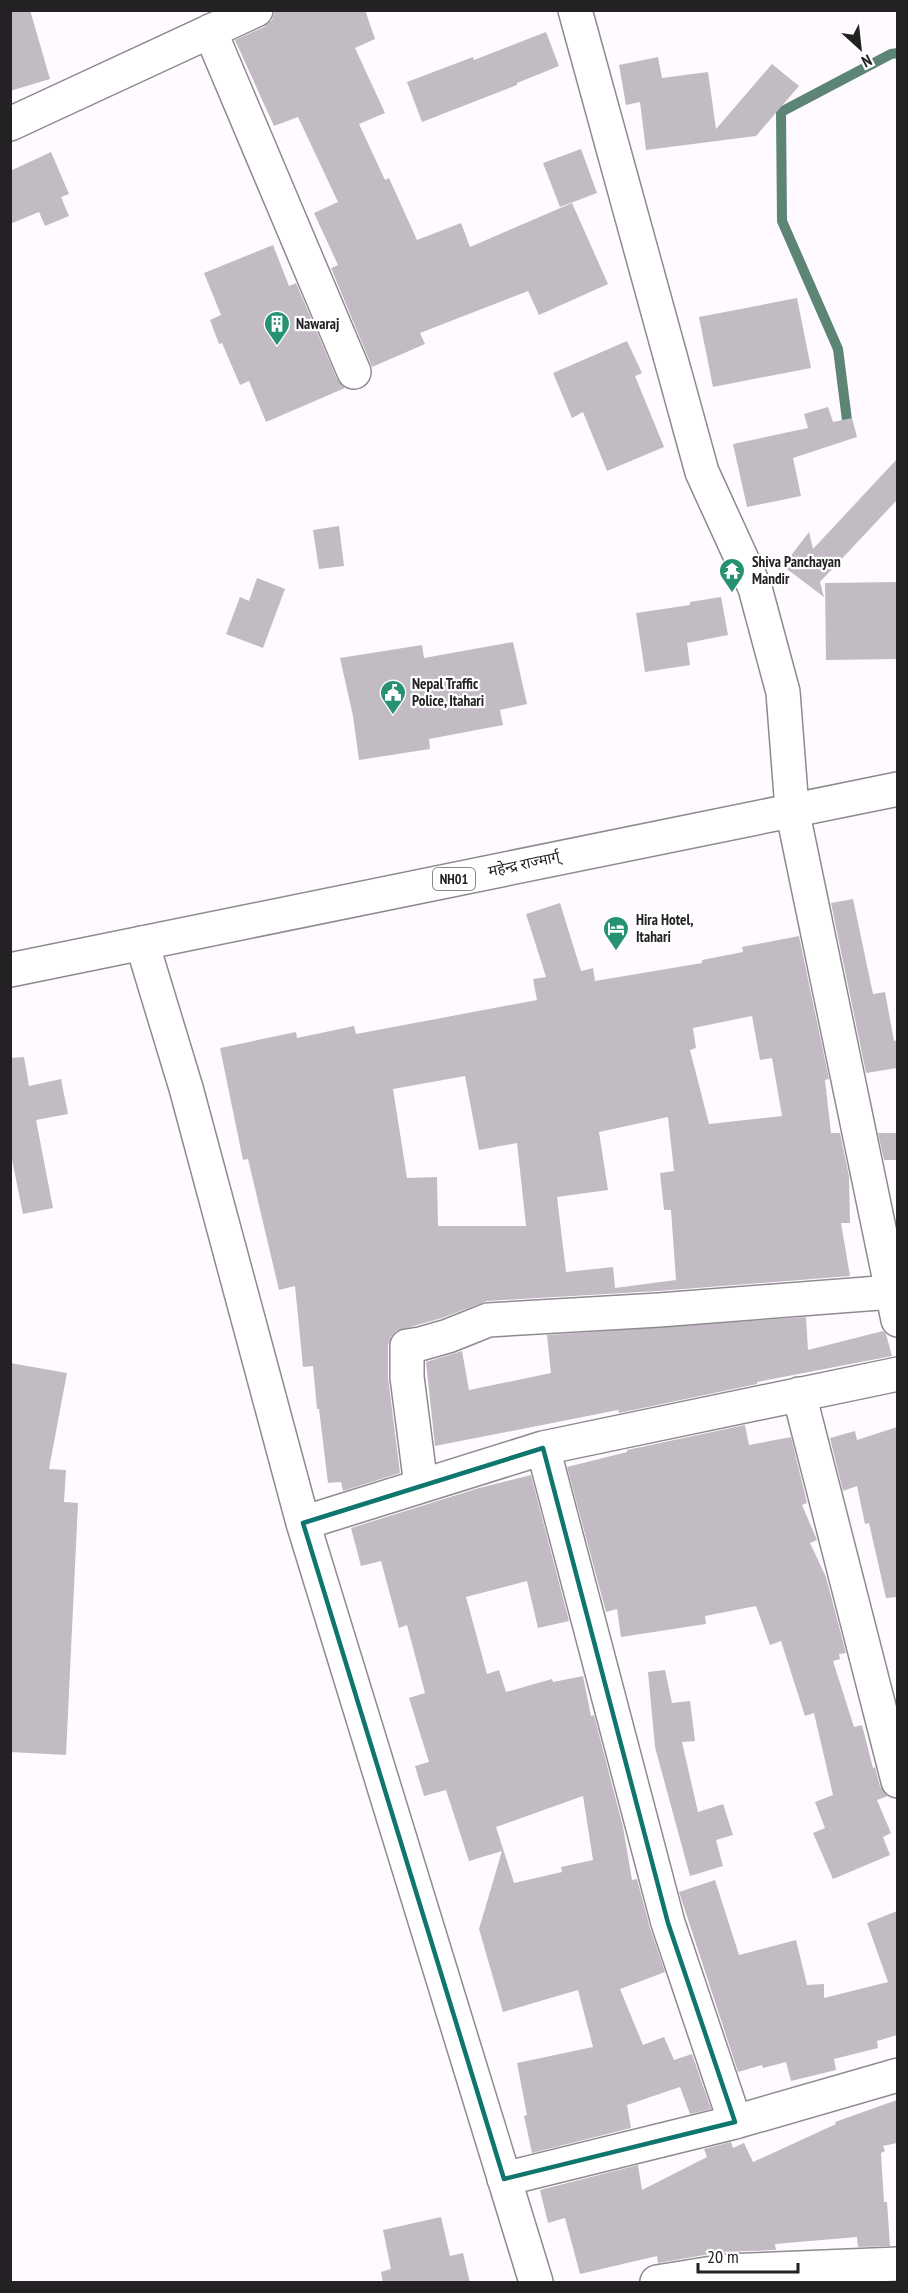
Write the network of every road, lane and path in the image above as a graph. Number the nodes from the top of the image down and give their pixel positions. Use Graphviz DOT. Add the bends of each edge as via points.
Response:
graph roads {
  1 [pos="256,10"];
  2 [pos="575,10"];
  3 [pos="210,31"];
  4 [pos="10,124"];
  5 [pos="354,372"];
  6 [pos="897,789"];
  7 [pos="792,809"];
  8 [pos="142,943"];
  9 [pos="10,970"];
  10 [pos="895,1306"];
  11 [pos="897,1374"];
  12 [pos="799,1394"];
  13 [pos="543,1448"];
  14 [pos="421,1486"];
  15 [pos="303,1523"];
  16 [pos="897,1781"];
  17 [pos="897,2075"];
  18 [pos="735,2122"];
  19 [pos="504,2179"];
  20 [pos="886,2271"];
  21 [pos="536,2283"];
  22 [pos="657,2283"];
  1 -- 3 [label="main road"];
  2 -- 7 [label="main road" via="702,472 755,588 783,692"];
  3 -- 4 [label="main road"];
  3 -- 5 [label="main road"];
  6 -- 7 [label="main road, महेन्द्र राज्मार्ग् / NH01"];
  7 -- 8 [label="main road, महेन्द्र राज्मार्ग् / NH01"];
  7 -- 10 [label="main road"];
  8 -- 9 [label="main road, महेन्द्र राज्मार्ग् / NH01"];
  8 -- 15 [label="main road" via="186,1088"];
  10 -- 14 [label="main road" via="659,1310 488,1320 448,1336 407,1346 407,1377"];
  11 -- 12 [label="main road"];
  12 -- 13 [label="main road"];
  12 -- 16 [label="main road"];
  13 -- 14 [label="main road"];
  13 -- 18 [label="main road" via="668,1923"];
  14 -- 15 [label="main road"];
  15 -- 19 [label="main road"];
  17 -- 18 [label="main road"];
  18 -- 19 [label="main road"];
  19 -- 21 [label="main road"];
  20 -- 22 [label="main road" via="725,2271"];
}
